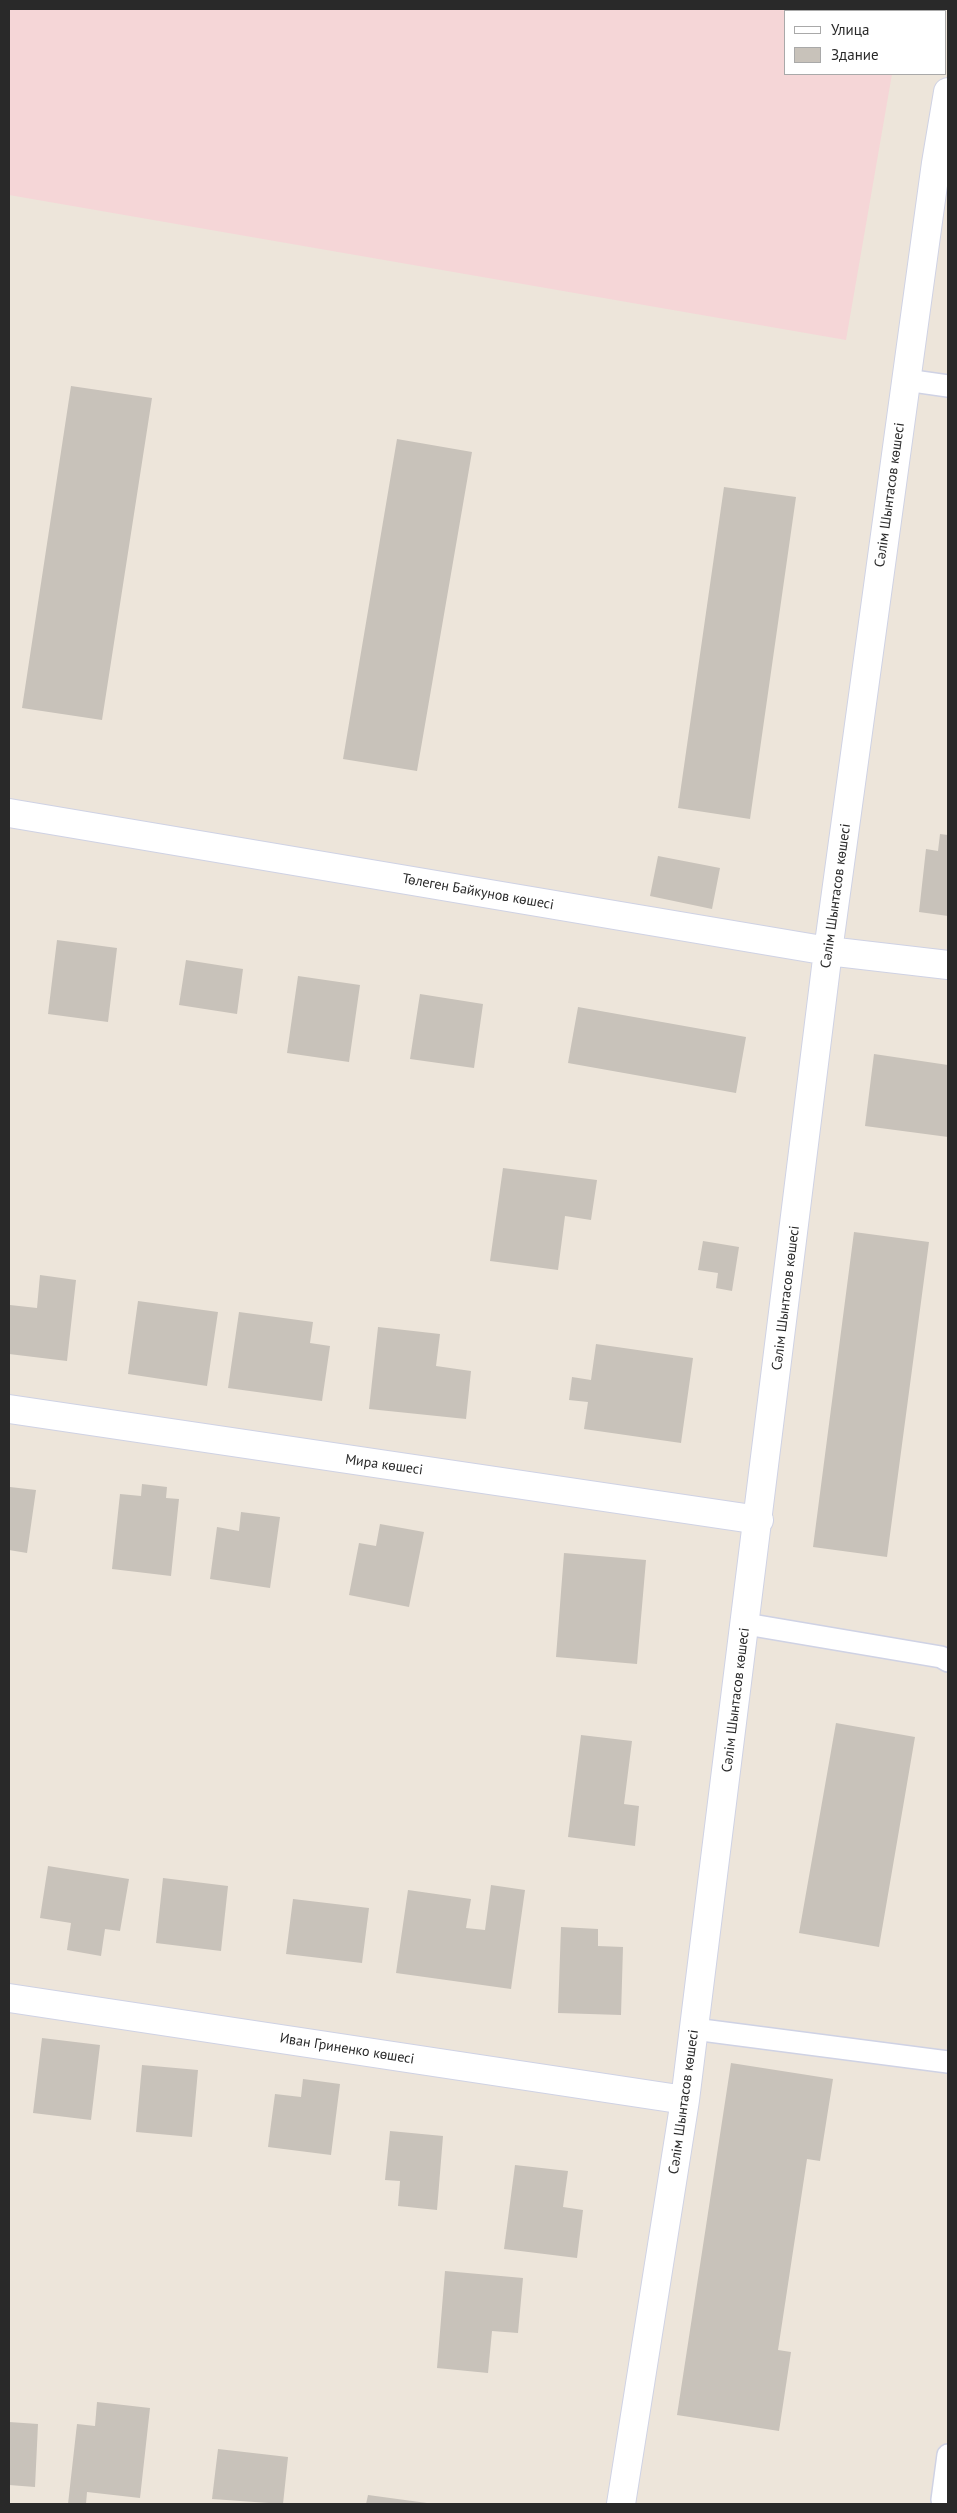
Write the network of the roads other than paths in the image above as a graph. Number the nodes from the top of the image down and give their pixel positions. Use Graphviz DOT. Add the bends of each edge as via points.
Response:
graph roads {
  1 [pos="948,92"];
  2 [pos="942,163"];
  3 [pos="906,380"];
  4 [pos="948,386"];
  5 [pos="9,813"];
  6 [pos="828,951"];
  7 [pos="948,965"];
  8 [pos="9,1410"];
  9 [pos="759,1520"];
  10 [pos="746,1624"];
  11 [pos="948,1660"];
  12 [pos="9,1998"];
  13 [pos="694,2029"];
  14 [pos="948,2062"];
  15 [pos="685,2100"];
  16 [pos="948,2455"];
  17 [pos="948,2501"];
  18 [pos="621,2504"];
  1 -- 2 [label="street, Сәлім Шынтасов көшесі"];
  2 -- 3 [label="street, Сәлім Шынтасов көшесі"];
  3 -- 4 [label="lane"];
  3 -- 6 [label="street, Сәлім Шынтасов көшесі"];
  5 -- 6 [label="street, Төлеген Байкунов көшесі"];
  6 -- 7 [label="street, Төлеген Байкунов көшесі"];
  6 -- 9 [label="street, Сәлім Шынтасов көшесі"];
  8 -- 9 [label="street, Мира көшесі"];
  9 -- 10 [label="street, Сәлім Шынтасов көшесі"];
  10 -- 11 [label="lane"];
  10 -- 13 [label="street, Сәлім Шынтасов көшесі"];
  12 -- 15 [label="street, Иван Гриненко көшесі"];
  13 -- 14 [label="lane"];
  13 -- 15 [label="street, Сәлім Шынтасов көшесі"];
  15 -- 18 [label="street, Сәлім Шынтасов көшесі"];
  16 -- 17 [label="lane" via="942,2500"];
}
